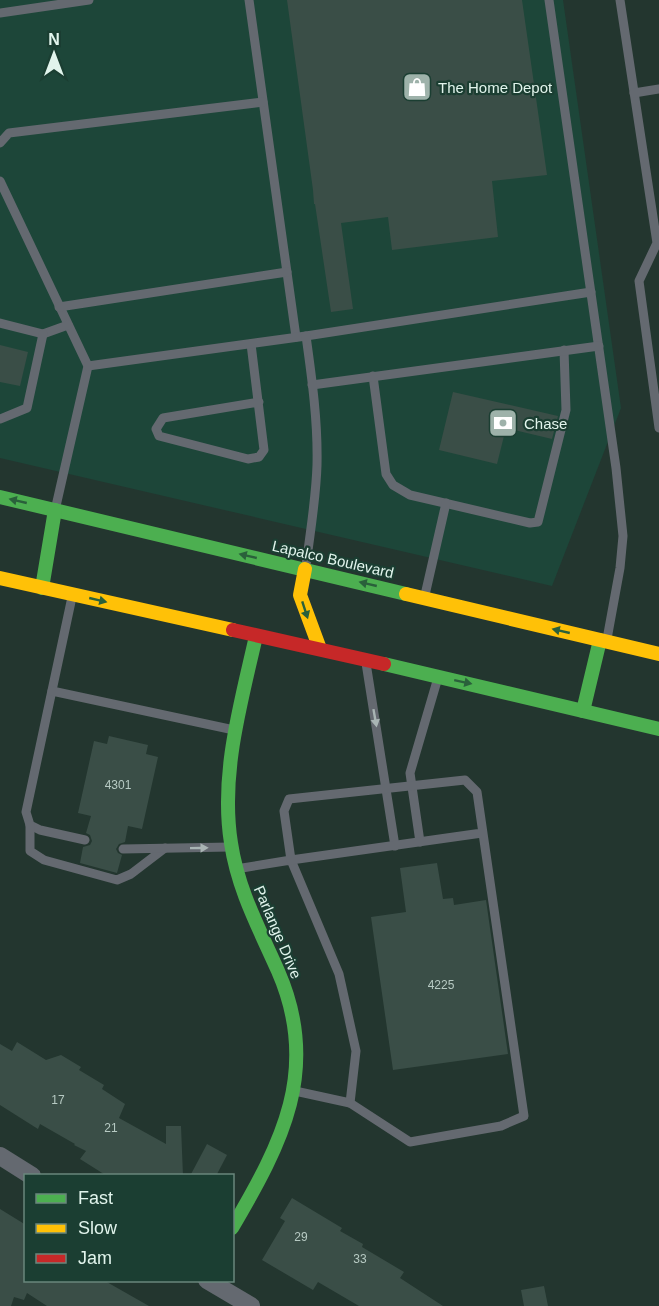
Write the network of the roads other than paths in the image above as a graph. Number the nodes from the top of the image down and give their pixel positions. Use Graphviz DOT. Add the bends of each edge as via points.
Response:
graph roads {
  1 [pos="89,0"];
  2 [pos="249,0"];
  3 [pos="549,0"];
  4 [pos="620,0"];
  5 [pos="0,12"];
  6 [pos="659,89"];
  7 [pos="634,93"];
  8 [pos="263,102"];
  9 [pos="0,143"];
  10 [pos="0,181"];
  11 [pos="658,244"];
  12 [pos="286,272"];
  13 [pos="591,292"];
  14 [pos="59,307"];
  15 [pos="0,323"];
  16 [pos="68,325"];
  17 [pos="43,334"];
  18 [pos="306,336"];
  19 [pos="296,338"];
  20 [pos="251,344"];
  21 [pos="599,346"];
  22 [pos="564,350"];
  23 [pos="88,366"];
  24 [pos="373,376"];
  25 [pos="312,384"];
  26 [pos="258,402"];
  27 [pos="0,419"];
  28 [pos="659,428"];
  29 [pos="0,497"];
  30 [pos="446,503"];
  31 [pos="55,510"];
  32 [pos="305,569"];
  33 [pos="0,578"];
  34 [pos="42,588"];
  35 [pos="72,594"];
  36 [pos="425,598"];
  37 [pos="256,636"];
  38 [pos="603,640"];
  39 [pos="321,649"];
  40 [pos="659,654"];
  41 [pos="365,660"];
  42 [pos="438,677"];
  43 [pos="52,691"];
  44 [pos="582,711"];
  45 [pos="659,729"];
  46 [pos="236,730"];
  47 [pos="411,785"];
  48 [pos="386,787"];
  49 [pos="30,825"];
  50 [pos="482,833"];
  51 [pos="85,840"];
  52 [pos="420,842"];
  53 [pos="394,846"];
  54 [pos="232,847"];
  55 [pos="165,848"];
  56 [pos="123,849"];
  57 [pos="291,860"];
  58 [pos="236,869"];
  59 [pos="292,1090"];
  60 [pos="350,1103"];
  61 [pos="0,1156"];
  62 [pos="29,1174"];
  63 [pos="234,1225"];
  64 [pos="209,1282"];
  65 [pos="251,1306"];
  1 -- 5 [label="lane"];
  2 -- 8 [label="lane"];
  3 -- 13 [label="lane"];
  4 -- 7 [label="lane"];
  6 -- 7 [label="lane"];
  7 -- 11 [label="lane"];
  8 -- 9 [label="lane" via="9,133"];
  8 -- 12 [label="lane"];
  10 -- 14 [label="lane"];
  11 -- 28 [label="lane" via="639,281"];
  12 -- 14 [label="lane"];
  12 -- 19 [label="lane"];
  13 -- 18 [label="lane"];
  13 -- 21 [label="lane"];
  14 -- 16 [label="lane"];
  15 -- 17 [label="lane"];
  16 -- 17 [label="lane"];
  16 -- 23 [label="lane"];
  17 -- 27 [label="lane" via="27,408"];
  18 -- 19 [label="lane"];
  18 -- 25 [label="lane"];
  19 -- 20 [label="lane"];
  20 -- 23 [label="lane"];
  20 -- 26 [label="lane"];
  21 -- 22 [label="lane"];
  21 -- 38 [label="lane" via="623,536 620,568"];
  22 -- 24 [label="lane"];
  22 -- 30 [label="lane" via="566,410 538,522"];
  23 -- 31 [label="lane"];
  24 -- 25 [label="lane"];
  24 -- 30 [label="lane" via="386,474 393,485 411,495"];
  25 -- 32 [label="lane" via="317,465"];
  26 -- 26 [label="lane" via="264,450 259,457 248,459 159,436 156,429 163,418"];
  31 -- 29 [label="main road, Lapalco Boulevard, one-way"];
  30 -- 36 [label="lane"];
  32 -- 31 [label="main road, Lapalco Boulevard, one-way"];
  31 -- 34 [label="main road"];
  36 -- 32 [label="main road, Lapalco Boulevard, one-way"];
  32 -- 39 [label="main road, one-way" via="300,595"];
  33 -- 34 [label="main road"];
  34 -- 35 [label="main road"];
  35 -- 37 [label="main road, one-way"];
  35 -- 43 [label="lane"];
  38 -- 36 [label="main road, Lapalco Boulevard, one-way"];
  37 -- 39 [label="main road"];
  37 -- 46 [label="main road, Parlange Drive"];
  38 -- 40 [label="main road, Lapalco Boulevard"];
  38 -- 44 [label="main road"];
  39 -- 41 [label="main road"];
  41 -- 42 [label="main road"];
  41 -- 48 [label="lane, one-way"];
  42 -- 44 [label="main road, one-way"];
  42 -- 47 [label="lane" via="410,773"];
  43 -- 46 [label="lane"];
  43 -- 49 [label="lane" via="26,812"];
  44 -- 45 [label="main road"];
  46 -- 54 [label="main road, Parlange Drive" via="229,774"];
  47 -- 48 [label="lane"];
  47 -- 50 [label="lane" via="465,780 477,792"];
  47 -- 52 [label="lane"];
  48 -- 53 [label="lane"];
  48 -- 57 [label="lane" via="289,799 284,811"];
  49 -- 51 [label="lane"];
  49 -- 55 [label="lane" via="30,851 44,860 117,879 131,874"];
  50 -- 52 [label="lane"];
  50 -- 60 [label="lane" via="524,1116 501,1126 410,1142"];
  52 -- 53 [label="lane"];
  53 -- 57 [label="lane"];
  55 -- 54 [label="lane, one-way"];
  54 -- 58 [label="main road, Parlange Drive"];
  55 -- 56 [label="lane"];
  57 -- 58 [label="lane"];
  57 -- 60 [label="lane" via="339,974 356,1051"];
  58 -- 59 [label="main road, Parlange Drive" via="249,912 291,1007 297,1039"];
  59 -- 60 [label="lane"];
  59 -- 63 [label="main road, Parlange Drive" via="287,1114 262,1176"];
  61 -- 62 [label="street"];
  64 -- 65 [label="street"];
}
